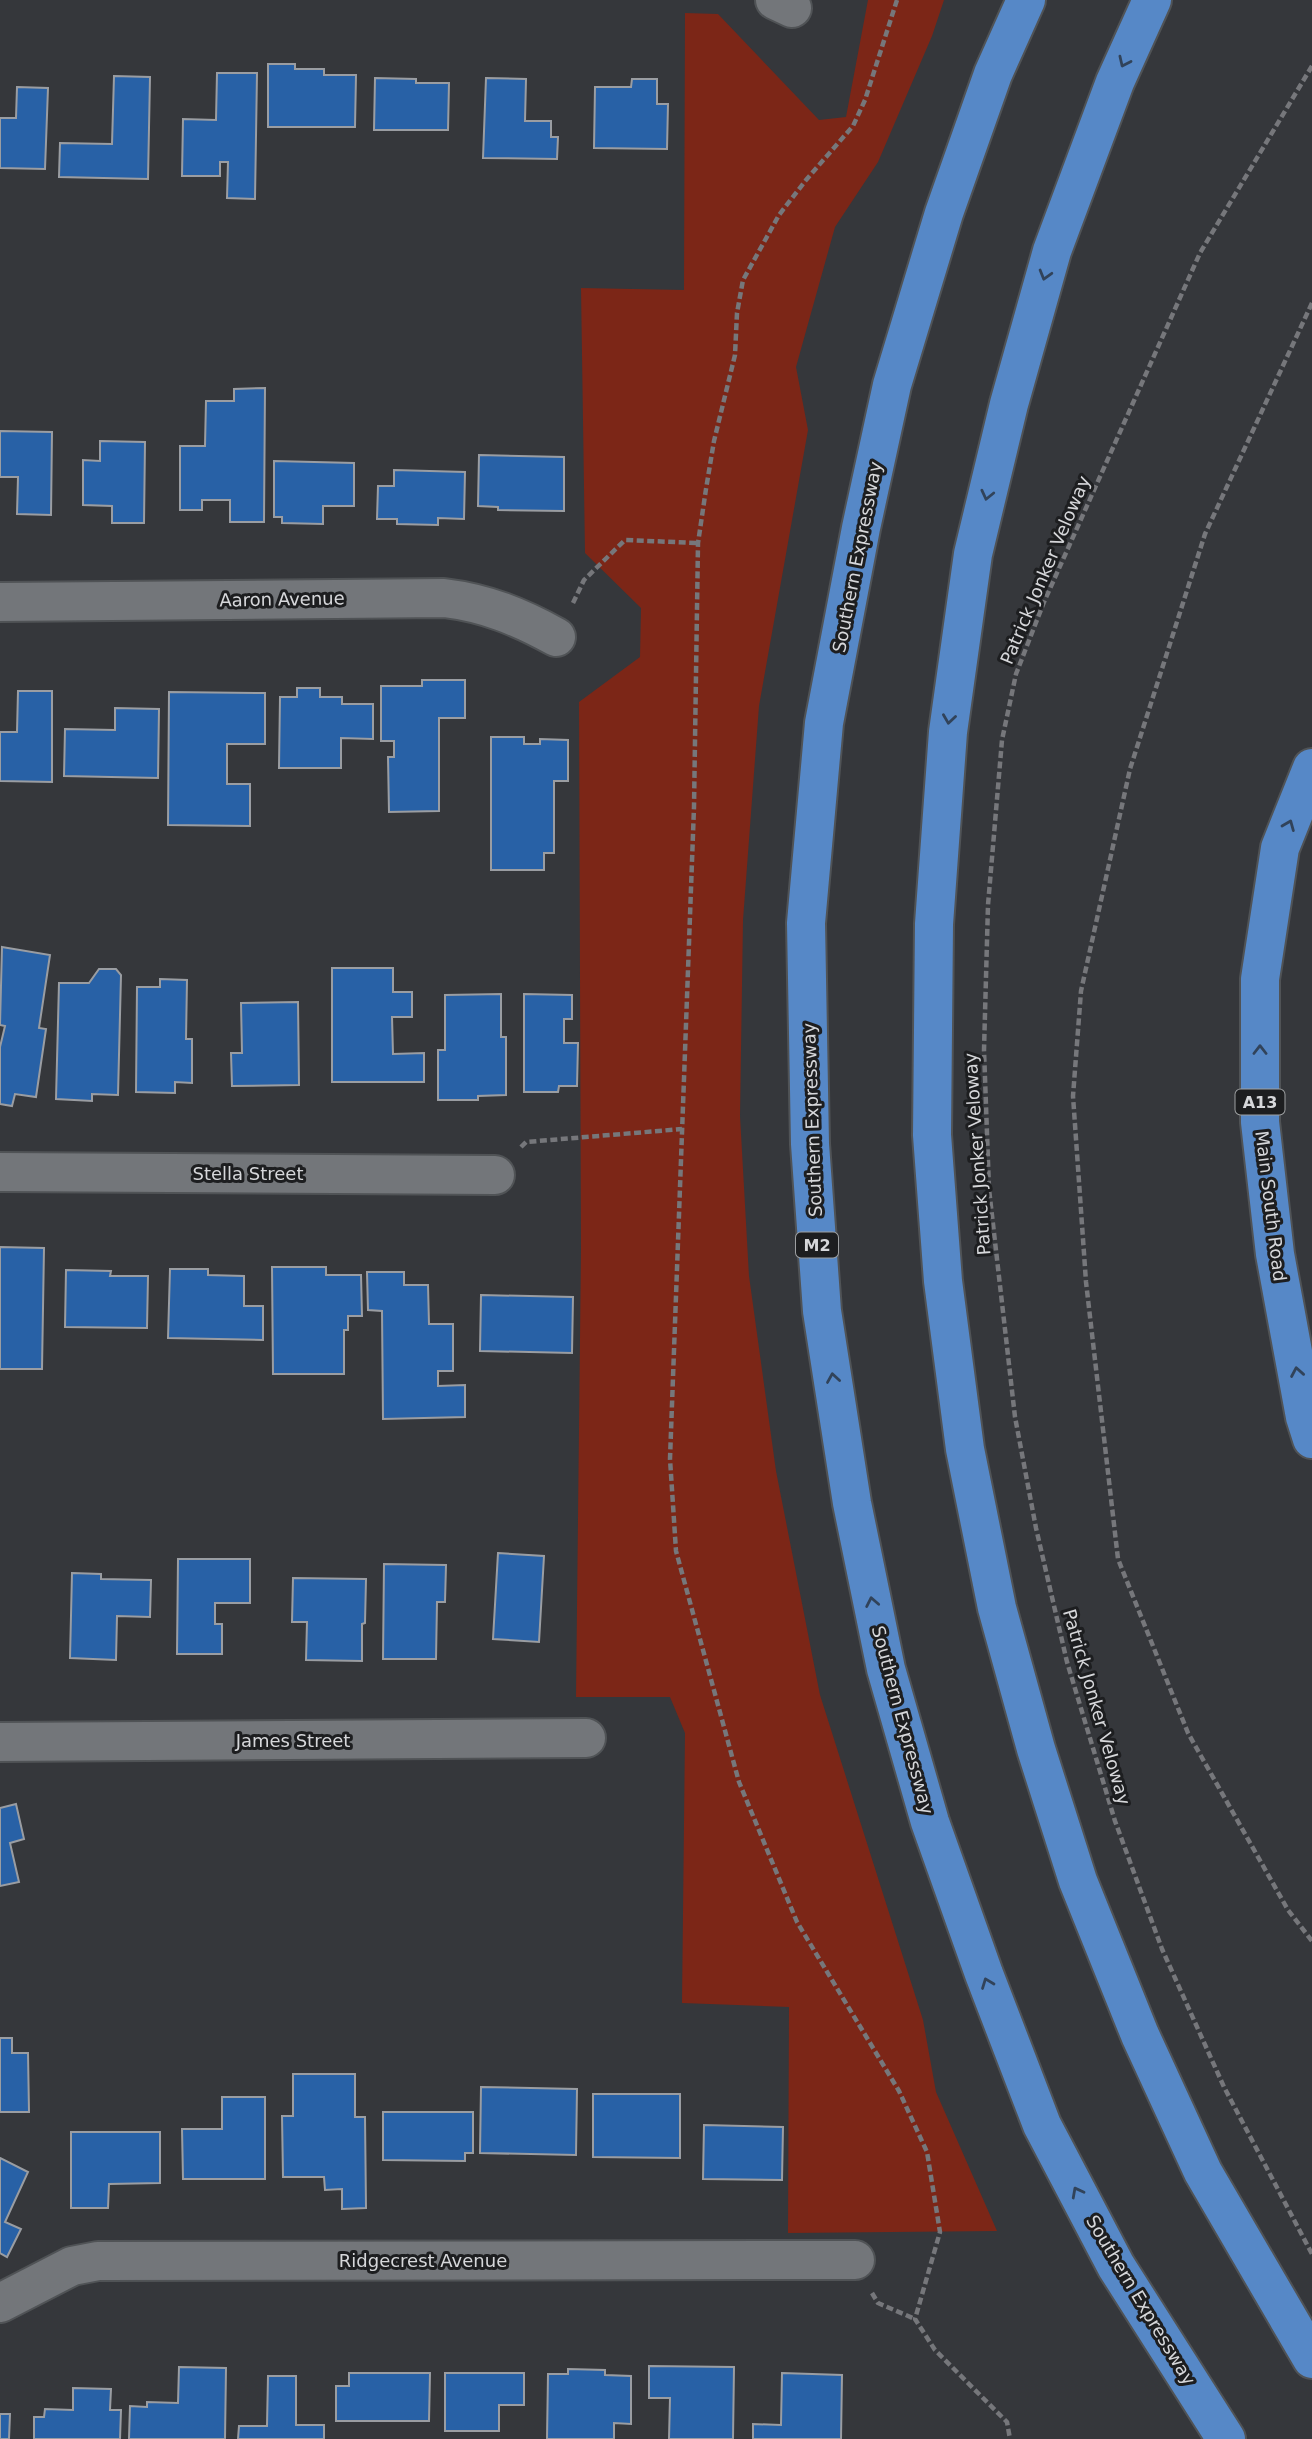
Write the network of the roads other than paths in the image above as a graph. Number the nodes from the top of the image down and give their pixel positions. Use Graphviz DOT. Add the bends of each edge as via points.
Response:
graph roads {
  1 [pos="1026,0"];
  2 [pos="1153,0"];
  3 [pos="0,602"];
  4 [pos="556,637"];
  5 [pos="1312,768"];
  6 [pos="0,1172"];
  7 [pos="495,1175"];
  8 [pos="1312,1439"];
  9 [pos="586,1738"];
  10 [pos="0,1742"];
  11 [pos="855,2260"];
  12 [pos="0,2303"];
  13 [pos="1312,2359"];
  14 [pos="1226,2439"];
  14 -- 1 [label="highway, Southern Expressway / M2, one-way" via="1116,2266 1042,2125 984,1974 930,1822 886,1669 852,1503 822,1311 810,1144 806,923 824,723 892,385 944,213 993,74"];
  2 -- 13 [label="highway, one-way" via="1115,82 1052,251 974,554 948,732 935,910 933,1148 943,1281 965,1449 997,1608 1036,1749 1078,1881 1140,2035 1203,2172"];
  3 -- 4 [label="street, Aaron Avenue" via="444,598 502,610"];
  8 -- 5 [label="highway, Main South Road / A13, one-way" via="1275,1254 1260,1122 1260,979 1280,848"];
  6 -- 7 [label="street, Stella Street"];
  9 -- 10 [label="street, James Street"];
  11 -- 12 [label="street, Ridgecrest Avenue" via="98,2261 72,2266"];
}
